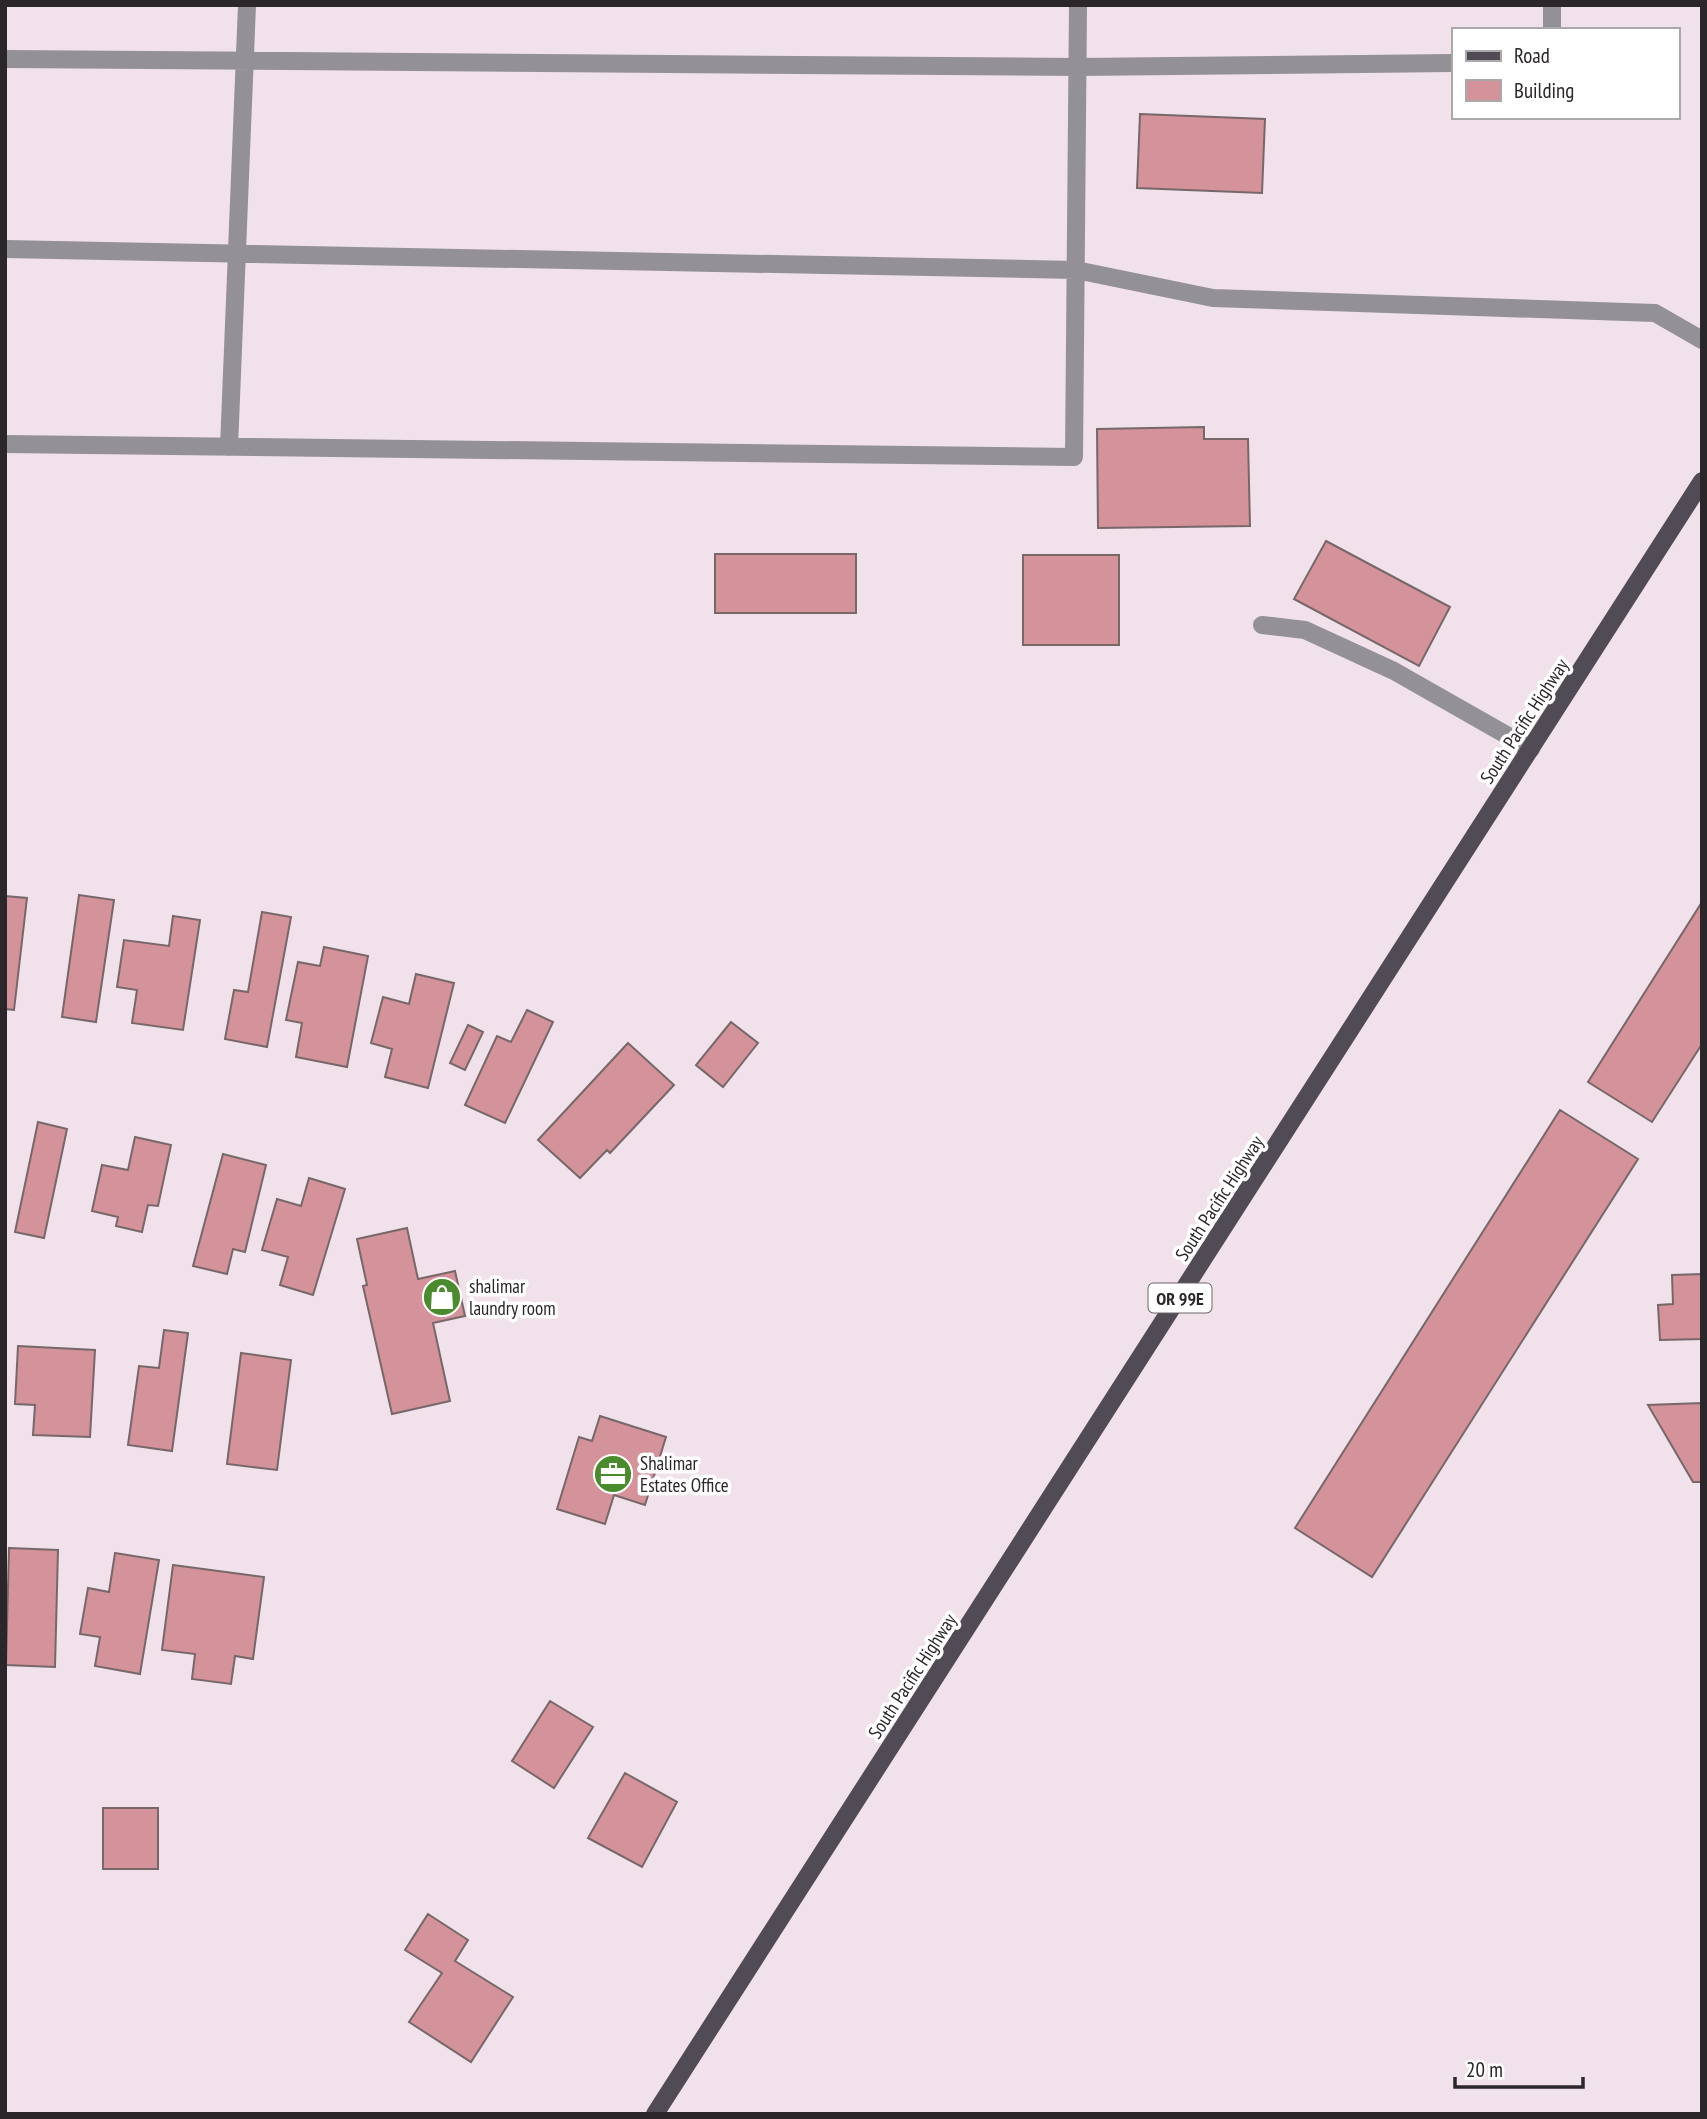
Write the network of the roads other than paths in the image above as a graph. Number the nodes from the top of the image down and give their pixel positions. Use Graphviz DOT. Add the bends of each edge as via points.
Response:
graph roads {
  1 [pos="247,5"];
  2 [pos="1078,5"];
  3 [pos="1552,5"];
  4 [pos="1552,28"];
  5 [pos="5,59"];
  6 [pos="245,61"];
  7 [pos="1452,63"];
  8 [pos="1078,66"];
  9 [pos="5,249"];
  10 [pos="237,254"];
  11 [pos="1076,270"];
  12 [pos="1702,340"];
  13 [pos="5,444"];
  14 [pos="229,447"];
  15 [pos="1702,481"];
  16 [pos="1262,625"];
  17 [pos="1531,749"];
  18 [pos="655,2114"];
  1 -- 6 [label="lane"];
  2 -- 8 [label="lane"];
  3 -- 4 [label="lane"];
  5 -- 6 [label="lane"];
  6 -- 8 [label="lane"];
  6 -- 10 [label="lane"];
  7 -- 8 [label="lane"];
  8 -- 11 [label="lane"];
  9 -- 10 [label="lane"];
  10 -- 11 [label="lane"];
  10 -- 14 [label="lane"];
  11 -- 12 [label="lane" via="1213,298 1655,313"];
  11 -- 14 [label="lane" via="1074,457"];
  13 -- 14 [label="lane"];
  15 -- 17 [label="main road, South Pacific Highway / OR 99E"];
  16 -- 17 [label="lane" via="1305,630 1368,659"];
  17 -- 18 [label="main road, South Pacific Highway / OR 99E"];
}
